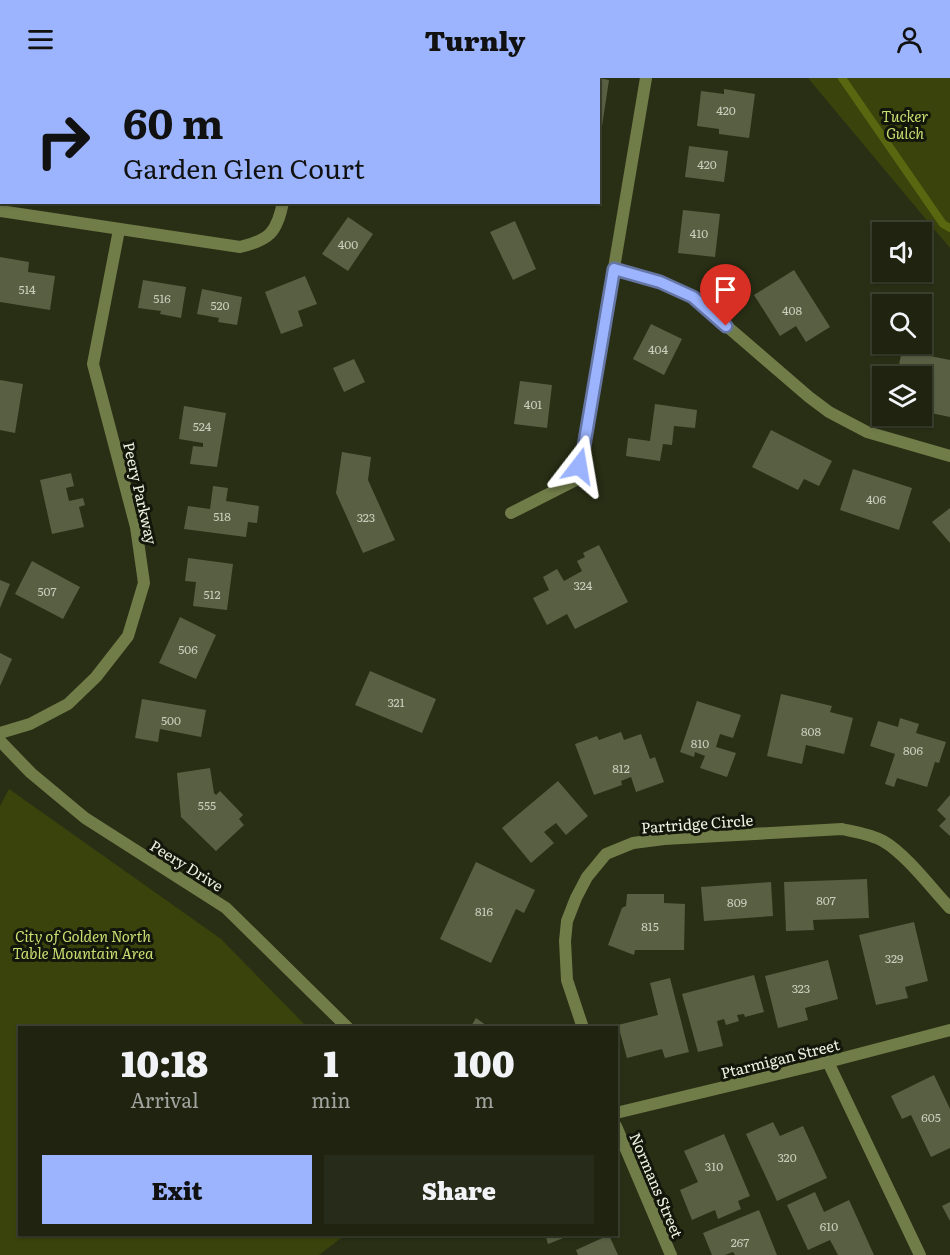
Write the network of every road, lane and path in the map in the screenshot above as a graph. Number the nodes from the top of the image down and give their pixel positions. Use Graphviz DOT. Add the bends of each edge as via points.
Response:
graph roads {
  1 [pos="646,78"];
  2 [pos="282,204"];
  3 [pos="0,211"];
  4 [pos="119,230"];
  5 [pos="614,269"];
  6 [pos="950,456"];
  7 [pos="511,513"];
  8 [pos="0,732"];
  9 [pos="0,741"];
  10 [pos="950,908"];
  11 [pos="346,1026"];
  12 [pos="582,1026"];
  13 [pos="950,1030"];
  14 [pos="828,1062"];
  15 [pos="618,1113"];
  16 [pos="618,1131"];
  17 [pos="670,1255"];
  18 [pos="920,1255"];
  1 -- 5 [label="street"];
  2 -- 4 [label="street" via="272,233 259,242 240,246"];
  3 -- 4 [label="street"];
  4 -- 8 [label="street, Peery Parkway" via="93,364 136,527 144,583 128,636 96,677 68,704 30,724"];
  5 -- 6 [label="street" via="660,282 693,297 829,412 867,432"];
  5 -- 7 [label="street" via="583,452 574,481"];
  9 -- 11 [label="street, Peery Drive" via="85,818 226,908"];
  10 -- 12 [label="street, Partridge Circle" via="908,862 884,842 863,834 842,830 633,843 606,854 587,876 567,921 567,980"];
  13 -- 14 [label="street, Ptarmigan Street"];
  14 -- 15 [label="street, Ptarmigan Street"];
  14 -- 18 [label="street"];
  16 -- 17 [label="street, Normans Street"];
}
